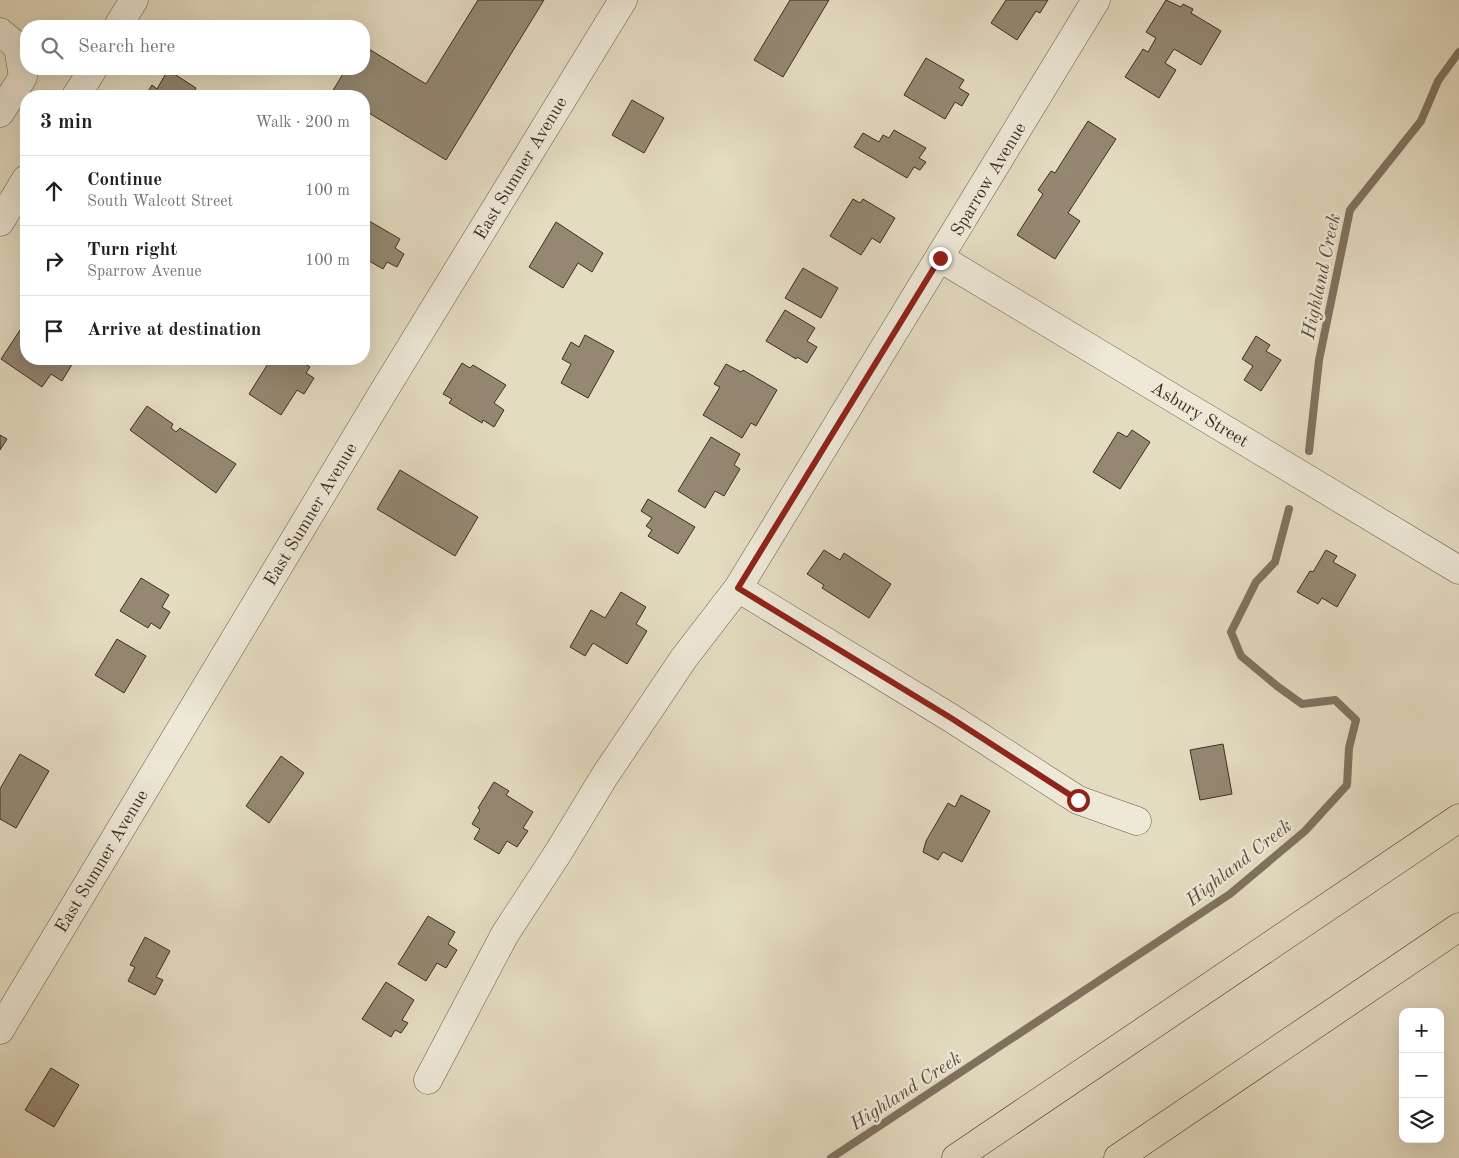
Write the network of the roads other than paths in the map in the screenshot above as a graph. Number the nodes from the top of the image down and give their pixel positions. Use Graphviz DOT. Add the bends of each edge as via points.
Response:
graph roads {
  1 [pos="134,0"];
  2 [pos="623,0"];
  3 [pos="1096,0"];
  4 [pos="122,20"];
  5 [pos="0,32"];
  6 [pos="20,59"];
  7 [pos="23,75"];
  8 [pos="88,75"];
  9 [pos="80,90"];
  10 [pos="0,113"];
  11 [pos="20,189"];
  12 [pos="0,222"];
  13 [pos="940,258"];
  14 [pos="1459,570"];
  15 [pos="738,588"];
  16 [pos="1459,818"];
  17 [pos="1137,821"];
  18 [pos="1459,927"];
  19 [pos="0,1030"];
  20 [pos="428,1080"];
  21 [pos="956,1158"];
  22 [pos="1118,1158"];
  1 -- 4 [label="street"];
  2 -- 19 [label="street, East Sumner Avenue"];
  3 -- 13 [label="street, Sparrow Avenue"];
  5 -- 6 [label="street" via="18,47"];
  7 -- 10 [label="street"];
  8 -- 9 [label="street"];
  11 -- 12 [label="street"];
  13 -- 14 [label="street, Asbury Street"];
  13 -- 15 [label="street, Sparrow Avenue"];
  15 -- 17 [label="street" via="1078,800"];
  15 -- 20 [label="street, Sparrow Avenue" via="684,658 505,934"];
  16 -- 21 [label="highway"];
  18 -- 22 [label="highway"];
}
